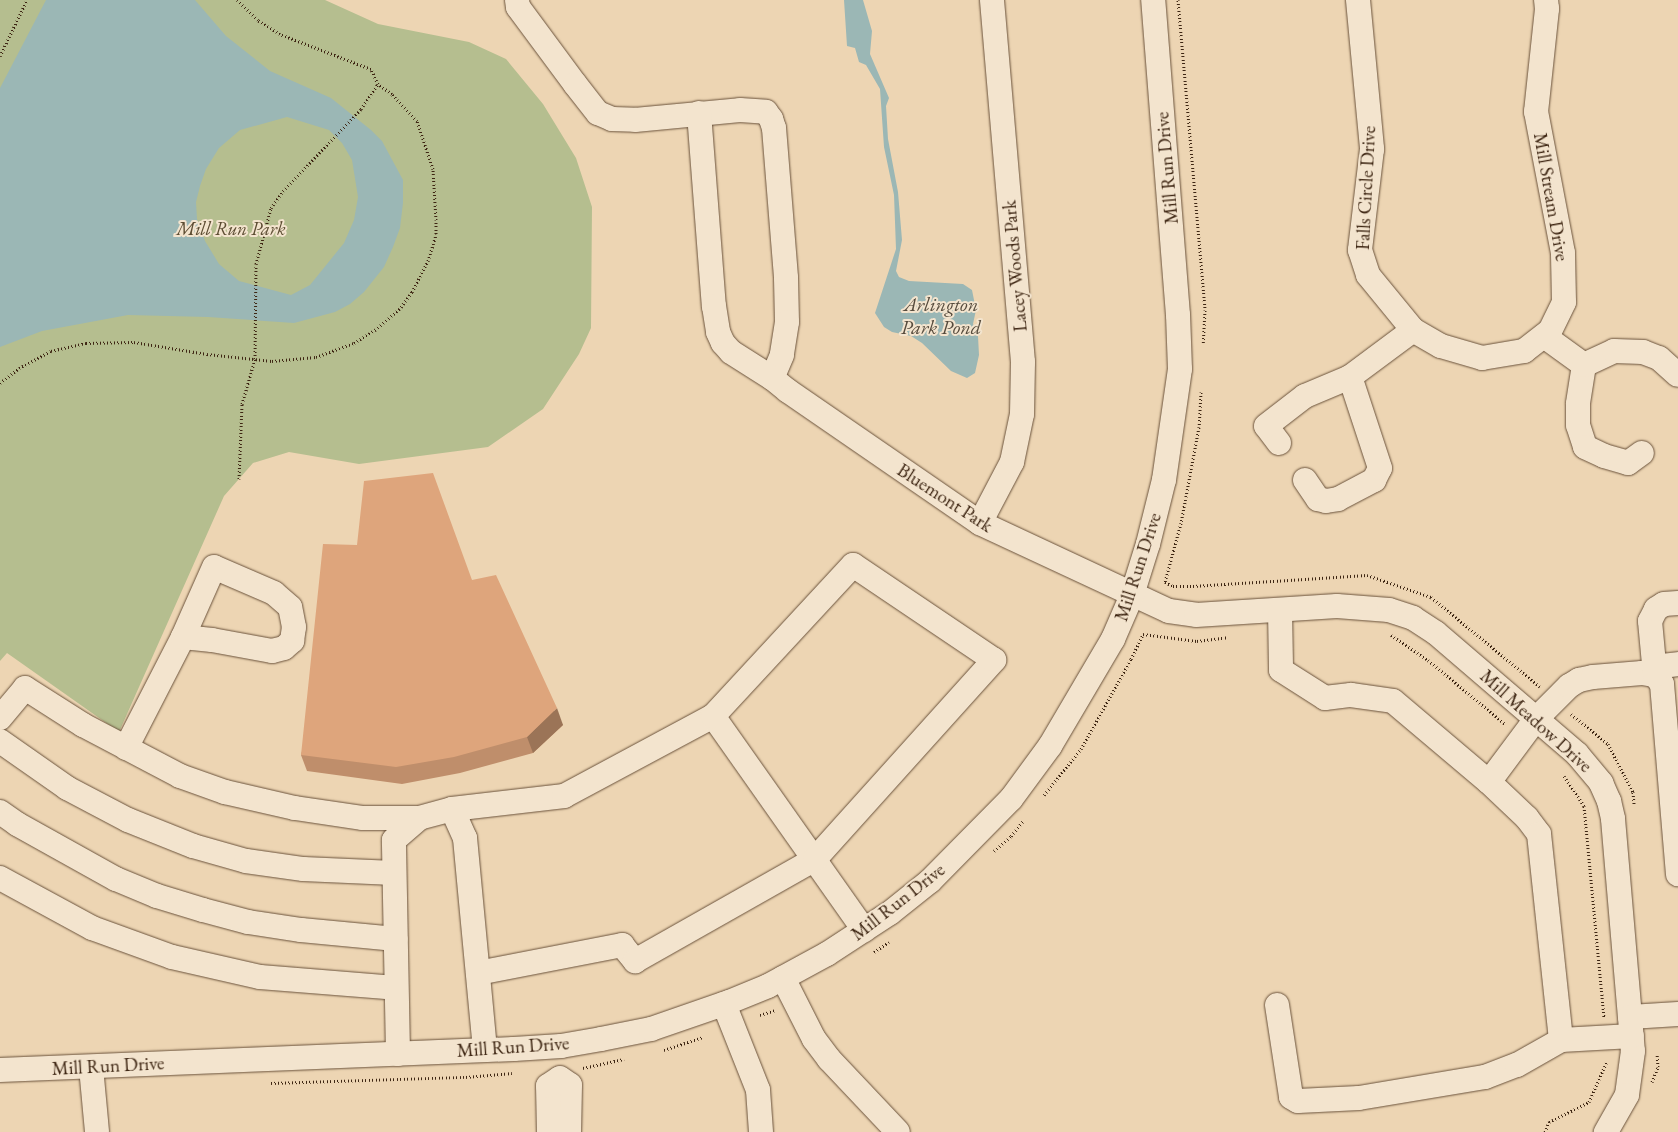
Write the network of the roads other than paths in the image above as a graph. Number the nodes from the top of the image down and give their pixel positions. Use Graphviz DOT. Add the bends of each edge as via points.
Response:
graph roads {
  1 [pos="517,0"];
  2 [pos="992,0"];
  3 [pos="1153,0"];
  4 [pos="1358,0"];
  5 [pos="1546,0"];
  6 [pos="699,113"];
  7 [pos="1413,330"];
  8 [pos="1544,336"];
  9 [pos="1584,365"];
  10 [pos="1678,375"];
  11 [pos="772,378"];
  12 [pos="1350,378"];
  13 [pos="1279,443"];
  14 [pos="1642,453"];
  15 [pos="1305,480"];
  16 [pos="980,523"];
  17 [pos="1132,595"];
  18 [pos="1678,603"];
  19 [pos="1280,610"];
  20 [pos="182,638"];
  21 [pos="1678,664"];
  22 [pos="1654,671"];
  23 [pos="713,716"];
  24 [pos="0,718"];
  25 [pos="1536,719"];
  26 [pos="0,741"];
  27 [pos="126,748"];
  28 [pos="1488,782"];
  29 [pos="452,809"];
  30 [pos="0,812"];
  31 [pos="419,818"];
  32 [pos="814,860"];
  33 [pos="394,873"];
  34 [pos="1678,874"];
  35 [pos="0,878"];
  36 [pos="864,930"];
  37 [pos="396,939"];
  38 [pos="478,973"];
  39 [pos="783,978"];
  40 [pos="396,988"];
  41 [pos="724,1004"];
  42 [pos="1277,1005"];
  43 [pos="1678,1014"];
  44 [pos="1631,1027"];
  45 [pos="1561,1040"];
  46 [pos="486,1050"];
  47 [pos="398,1054"];
  48 [pos="561,1065"];
  49 [pos="91,1067"];
  50 [pos="0,1070"];
  51 [pos="97,1132"];
  52 [pos="548,1132"];
  53 [pos="570,1132"];
  54 [pos="761,1132"];
  55 [pos="898,1132"];
  56 [pos="1606,1132"];
  1 -- 6 [label="street" via="518,7 598,113 624,120"];
  2 -- 16 [label="street, Lacey Woods Park" via="1023,362 1022,414 1012,462"];
  3 -- 17 [label="street, Mill Run Drive" via="1180,369 1164,480"];
  4 -- 7 [label="street, Falls Circle Drive" via="1372,149 1360,250 1368,274"];
  5 -- 8 [label="street, Mill Stream Drive" via="1536,112 1563,253 1564,302 1550,331"];
  6 -- 11 [label="street, Bluemont Park" via="718,332 731,352"];
  6 -- 11 [label="street" via="766,112 774,128 786,278 786,322 782,355"];
  7 -- 8 [label="street, Mill Stream Drive" via="1441,346 1482,358 1524,351"];
  7 -- 12 [label="street"];
  8 -- 9 [label="street"];
  9 -- 10 [label="street" via="1614,352 1643,352 1659,358"];
  9 -- 14 [label="street" via="1578,426 1585,446 1628,463"];
  11 -- 16 [label="street, Bluemont Park"];
  12 -- 13 [label="street" via="1305,396 1266,426"];
  12 -- 15 [label="street" via="1380,468 1374,480 1338,499 1326,501 1318,499"];
  16 -- 17 [label="street, Bluemont Park"];
  17 -- 19 [label="street, Mill Meadow Drive" via="1168,611 1196,615"];
  17 -- 36 [label="street, Mill Run Drive" via="1114,639 1082,694 1050,746 1011,799 930,882"];
  18 -- 22 [label="street" via="1664,604 1656,609 1650,621"];
  19 -- 25 [label="street, Mill Meadow Drive" via="1337,606 1390,610 1412,618 1436,633"];
  19 -- 28 [label="street" via="1281,670 1325,698 1351,694 1393,701"];
  20 -- 20 [label="street" via="272,651 284,648 292,641 294,627 290,606 274,593 214,567"];
  20 -- 27 [label="street"];
  21 -- 22 [label="street"];
  22 -- 25 [label="street" via="1578,680"];
  22 -- 34 [label="street" via="1662,684"];
  23 -- 29 [label="street" via="564,796"];
  23 -- 32 [label="street"];
  23 -- 32 [label="street" via="853,565 994,660"];
  24 -- 27 [label="street" via="25,688"];
  25 -- 28 [label="street"];
  25 -- 44 [label="street, Mill Meadow Drive" via="1590,768 1609,800"];
  26 -- 33 [label="street" via="67,788 128,820 193,846 246,861 303,869"];
  27 -- 31 [label="street" via="180,776 225,792 295,808 364,818"];
  28 -- 45 [label="street" via="1527,818 1539,834"];
  29 -- 31 [label="street"];
  29 -- 38 [label="street" via="465,838"];
  30 -- 37 [label="street" via="116,878 194,908 248,922"];
  31 -- 33 [label="street" via="394,840"];
  32 -- 36 [label="street"];
  32 -- 38 [label="street" via="635,961 622,945"];
  33 -- 37 [label="street"];
  35 -- 40 [label="street" via="92,928 172,957 260,977"];
  36 -- 39 [label="street, Mill Run Drive"];
  37 -- 40 [label="street"];
  38 -- 46 [label="street"];
  39 -- 41 [label="street, Mill Run Drive"];
  39 -- 55 [label="street" via="814,1038"];
  40 -- 47 [label="street"];
  41 -- 48 [label="street, Mill Run Drive"];
  41 -- 54 [label="street" via="758,1090"];
  42 -- 45 [label="street" via="1291,1097 1298,1101 1359,1098 1485,1077 1517,1065"];
  43 -- 44 [label="street"];
  44 -- 45 [label="street" via="1606,1038"];
  44 -- 56 [label="street, Mill Meadow Drive" via="1633,1051 1627,1095"];
  46 -- 47 [label="street, Mill Run Drive"];
  46 -- 48 [label="street, Mill Run Drive"];
  47 -- 49 [label="street, Mill Run Drive"];
  48 -- 52 [label="street" via="548,1086"];
  48 -- 53 [label="street" via="570,1085"];
  49 -- 50 [label="street, Mill Run Drive"];
  49 -- 51 [label="street"];
}
